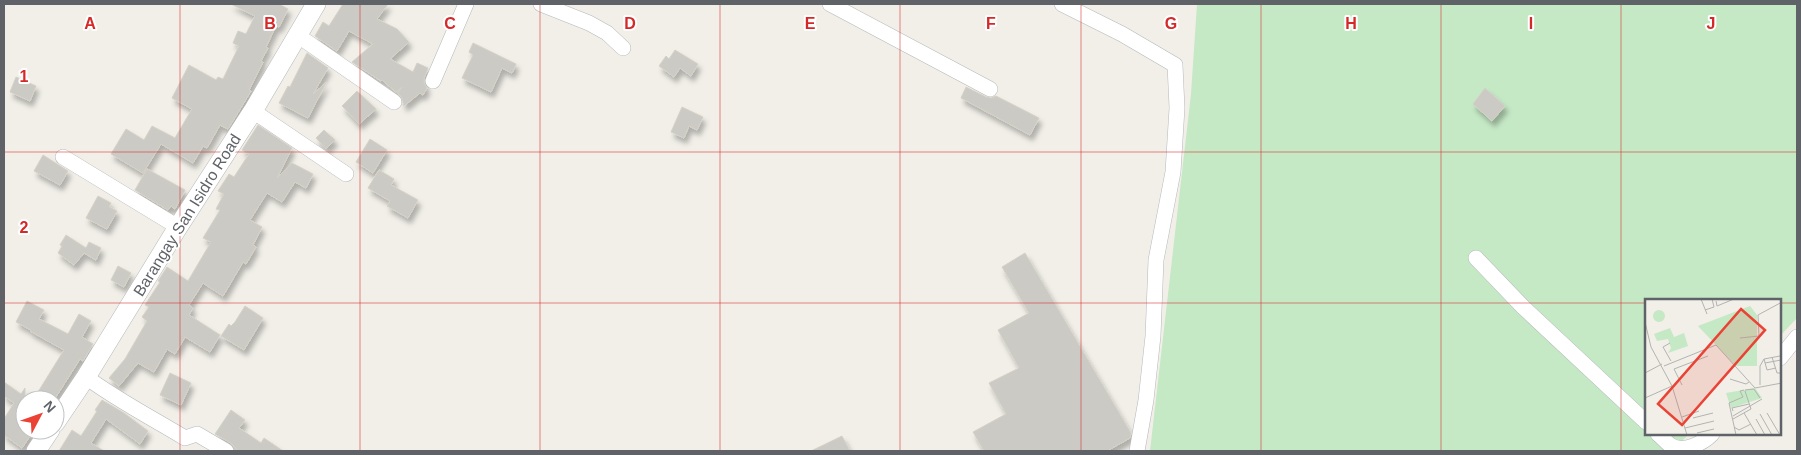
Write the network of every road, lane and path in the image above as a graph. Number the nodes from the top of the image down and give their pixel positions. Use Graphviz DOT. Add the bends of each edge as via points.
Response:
graph roads {
  1 [pos="316,4"];
  2 [pos="466,4"];
  3 [pos="541,4"];
  4 [pos="830,4"];
  5 [pos="1062,4"];
  6 [pos="297,35"];
  7 [pos="623,48"];
  8 [pos="433,81"];
  9 [pos="990,89"];
  10 [pos="394,102"];
  11 [pos="253,111"];
  12 [pos="63,157"];
  13 [pos="346,174"];
  14 [pos="178,227"];
  15 [pos="1476,258"];
  16 [pos="1797,337"];
  17 [pos="1781,357"];
  18 [pos="86,377"];
  19 [pos="65,408"];
  20 [pos="1645,421"];
  21 [pos="1659,435"];
  22 [pos="1711,435"];
  23 [pos="43,440"];
  24 [pos="36,451"];
  25 [pos="226,451"];
  26 [pos="1137,451"];
  1 -- 6 [label="street, Barangay San Isidro Road"];
  2 -- 8 [label="street"];
  3 -- 7 [label="street" via="589,23 607,33"];
  4 -- 9 [label="street"];
  5 -- 26 [label="street" via="1175,65 1177,108 1173,172 1156,260 1153,336"];
  6 -- 10 [label="street"];
  6 -- 11 [label="street, Barangay San Isidro Road"];
  11 -- 13 [label="street"];
  11 -- 14 [label="street, Barangay San Isidro Road"];
  12 -- 14 [label="street"];
  14 -- 18 [label="street, Barangay San Isidro Road"];
  15 -- 20 [label="street" via="1522,307"];
  16 -- 17 [label="street"];
  18 -- 19 [label="street, Barangay San Isidro Road"];
  18 -- 25 [label="street" via="185,438 196,434"];
  21 -- 22 [label="street" via="1679,449 1702,443"];
  23 -- 24 [label="street"];
}
